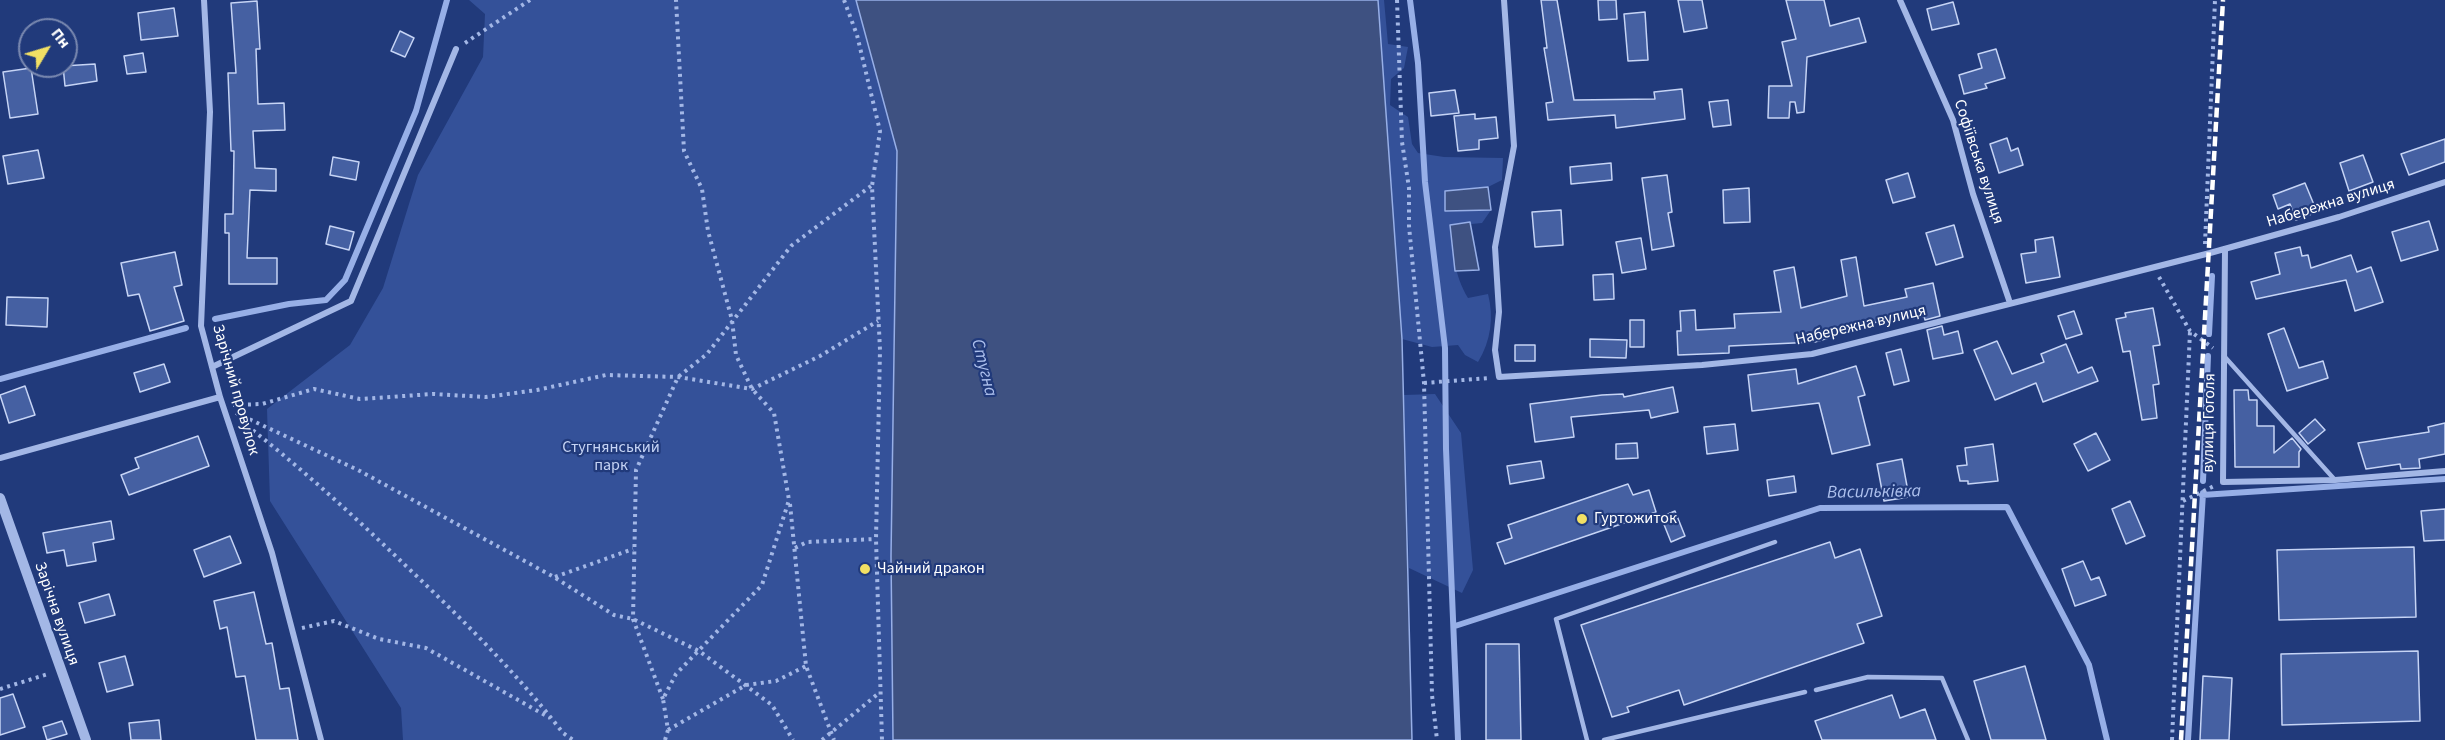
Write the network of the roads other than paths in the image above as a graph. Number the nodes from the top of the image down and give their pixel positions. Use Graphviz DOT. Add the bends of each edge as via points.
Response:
graph roads {
  1 [pos="204,0"];
  2 [pos="1504,0"];
  3 [pos="1900,0"];
  4 [pos="456,49"];
  5 [pos="2445,182"];
  6 [pos="2225,249"];
  7 [pos="2010,303"];
  8 [pos="2224,356"];
  9 [pos="212,367"];
  10 [pos="220,397"];
  11 [pos="0,458"];
  12 [pos="2445,471"];
  13 [pos="2335,480"];
  14 [pos="0,498"];
  15 [pos="1775,542"];
  16 [pos="1816,690"];
  17 [pos="1805,692"];
  18 [pos="86,740"];
  19 [pos="321,740"];
  20 [pos="1587,740"];
  21 [pos="1604,740"];
  22 [pos="1968,740"];
  1 -- 9 [label="street, Зарічний провулок" via="210,112 201,326"];
  2 -- 7 [label="street, Набережна вулиця" via="1514,146 1495,247 1499,312 1495,350 1499,377 1812,354"];
  3 -- 7 [label="street, Софіївська вулиця" via="1953,120"];
  4 -- 9 [label="street" via="351,301"];
  5 -- 6 [label="street, Набережна вулиця"];
  6 -- 7 [label="street, Набережна вулиця"];
  6 -- 8 [label="street, вулиця Гоголя"];
  8 -- 13 [label="lane"];
  8 -- 13 [label="street, вулиця Гоголя" via="2223,482"];
  9 -- 10 [label="street, Зарічний провулок"];
  10 -- 11 [label="street"];
  10 -- 19 [label="street, Зарічний провулок" via="272,553"];
  12 -- 13 [label="street, вулиця Гоголя"];
  14 -- 18 [label="street, Зарічна вулиця"];
  15 -- 20 [label="lane" via="1556,619"];
  16 -- 22 [label="lane" via="1868,677 1942,678"];
  17 -- 21 [label="lane"];
}
